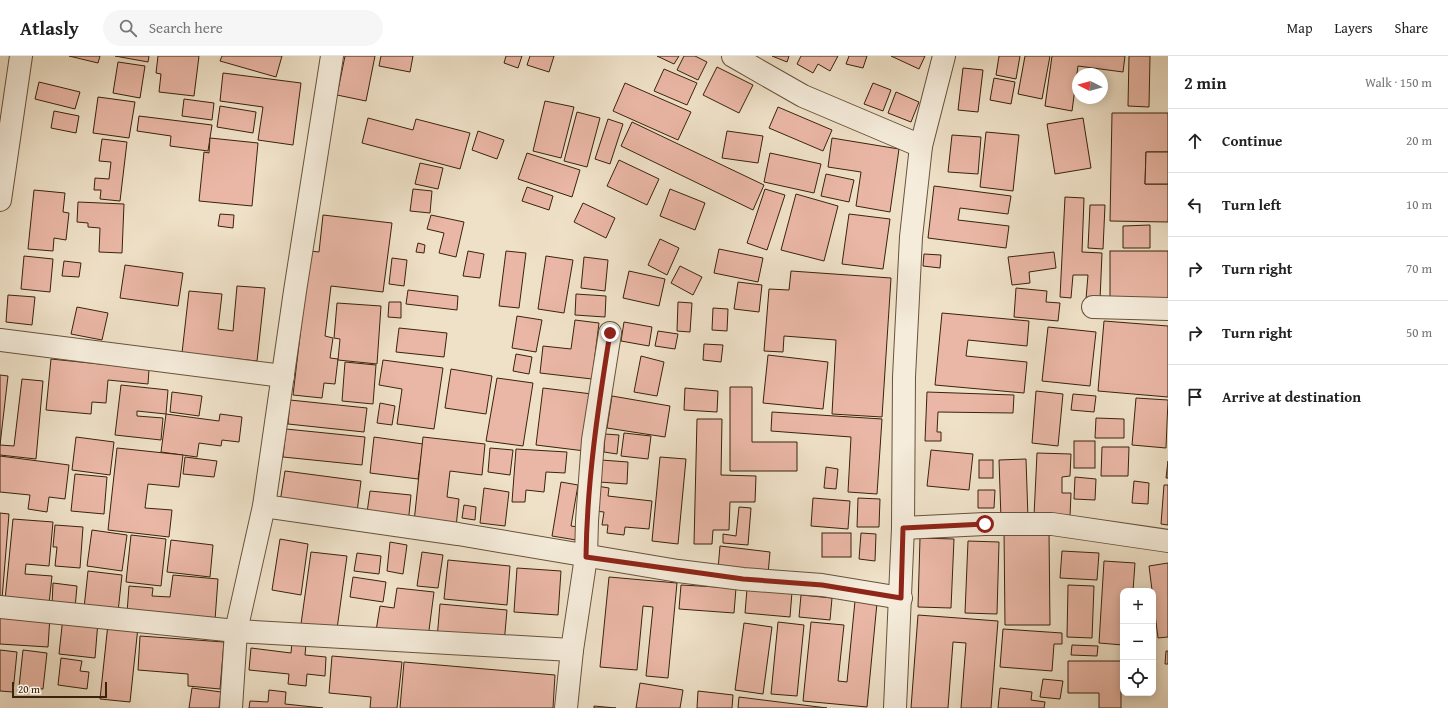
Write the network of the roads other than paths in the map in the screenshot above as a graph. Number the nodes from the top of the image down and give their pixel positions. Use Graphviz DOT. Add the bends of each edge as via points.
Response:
graph roads {
  1 [pos="21,56"];
  2 [pos="332,56"];
  3 [pos="733,56"];
  4 [pos="944,56"];
  5 [pos="5,126"];
  6 [pos="921,146"];
  7 [pos="0,200"];
  8 [pos="1093,306"];
  9 [pos="1168,309"];
  10 [pos="610,333"];
  11 [pos="0,340"];
  12 [pos="283,376"];
  13 [pos="264,506"];
  14 [pos="903,528"];
  15 [pos="1168,541"];
  16 [pos="586,557"];
  17 [pos="901,598"];
  18 [pos="0,607"];
  19 [pos="236,631"];
  20 [pos="572,650"];
  21 [pos="231,708"];
  22 [pos="566,708"];
  23 [pos="895,708"];
  1 -- 5 [label="street"];
  2 -- 12 [label="street"];
  3 -- 6 [label="street" via="803,96"];
  4 -- 6 [label="street"];
  5 -- 7 [label="street"];
  6 -- 14 [label="street" via="911,237 905,361"];
  8 -- 9 [label="street"];
  10 -- 16 [label="street" via="593,440"];
  11 -- 12 [label="street"];
  12 -- 13 [label="street"];
  13 -- 16 [label="street" via="458,534"];
  13 -- 19 [label="street"];
  14 -- 15 [label="street" via="1052,524"];
  14 -- 17 [label="street"];
  16 -- 17 [label="street" via="743,579 822,585"];
  16 -- 20 [label="street"];
  17 -- 23 [label="street"];
  18 -- 19 [label="street"];
  19 -- 20 [label="street"];
  19 -- 21 [label="street"];
  20 -- 22 [label="street"];
}
